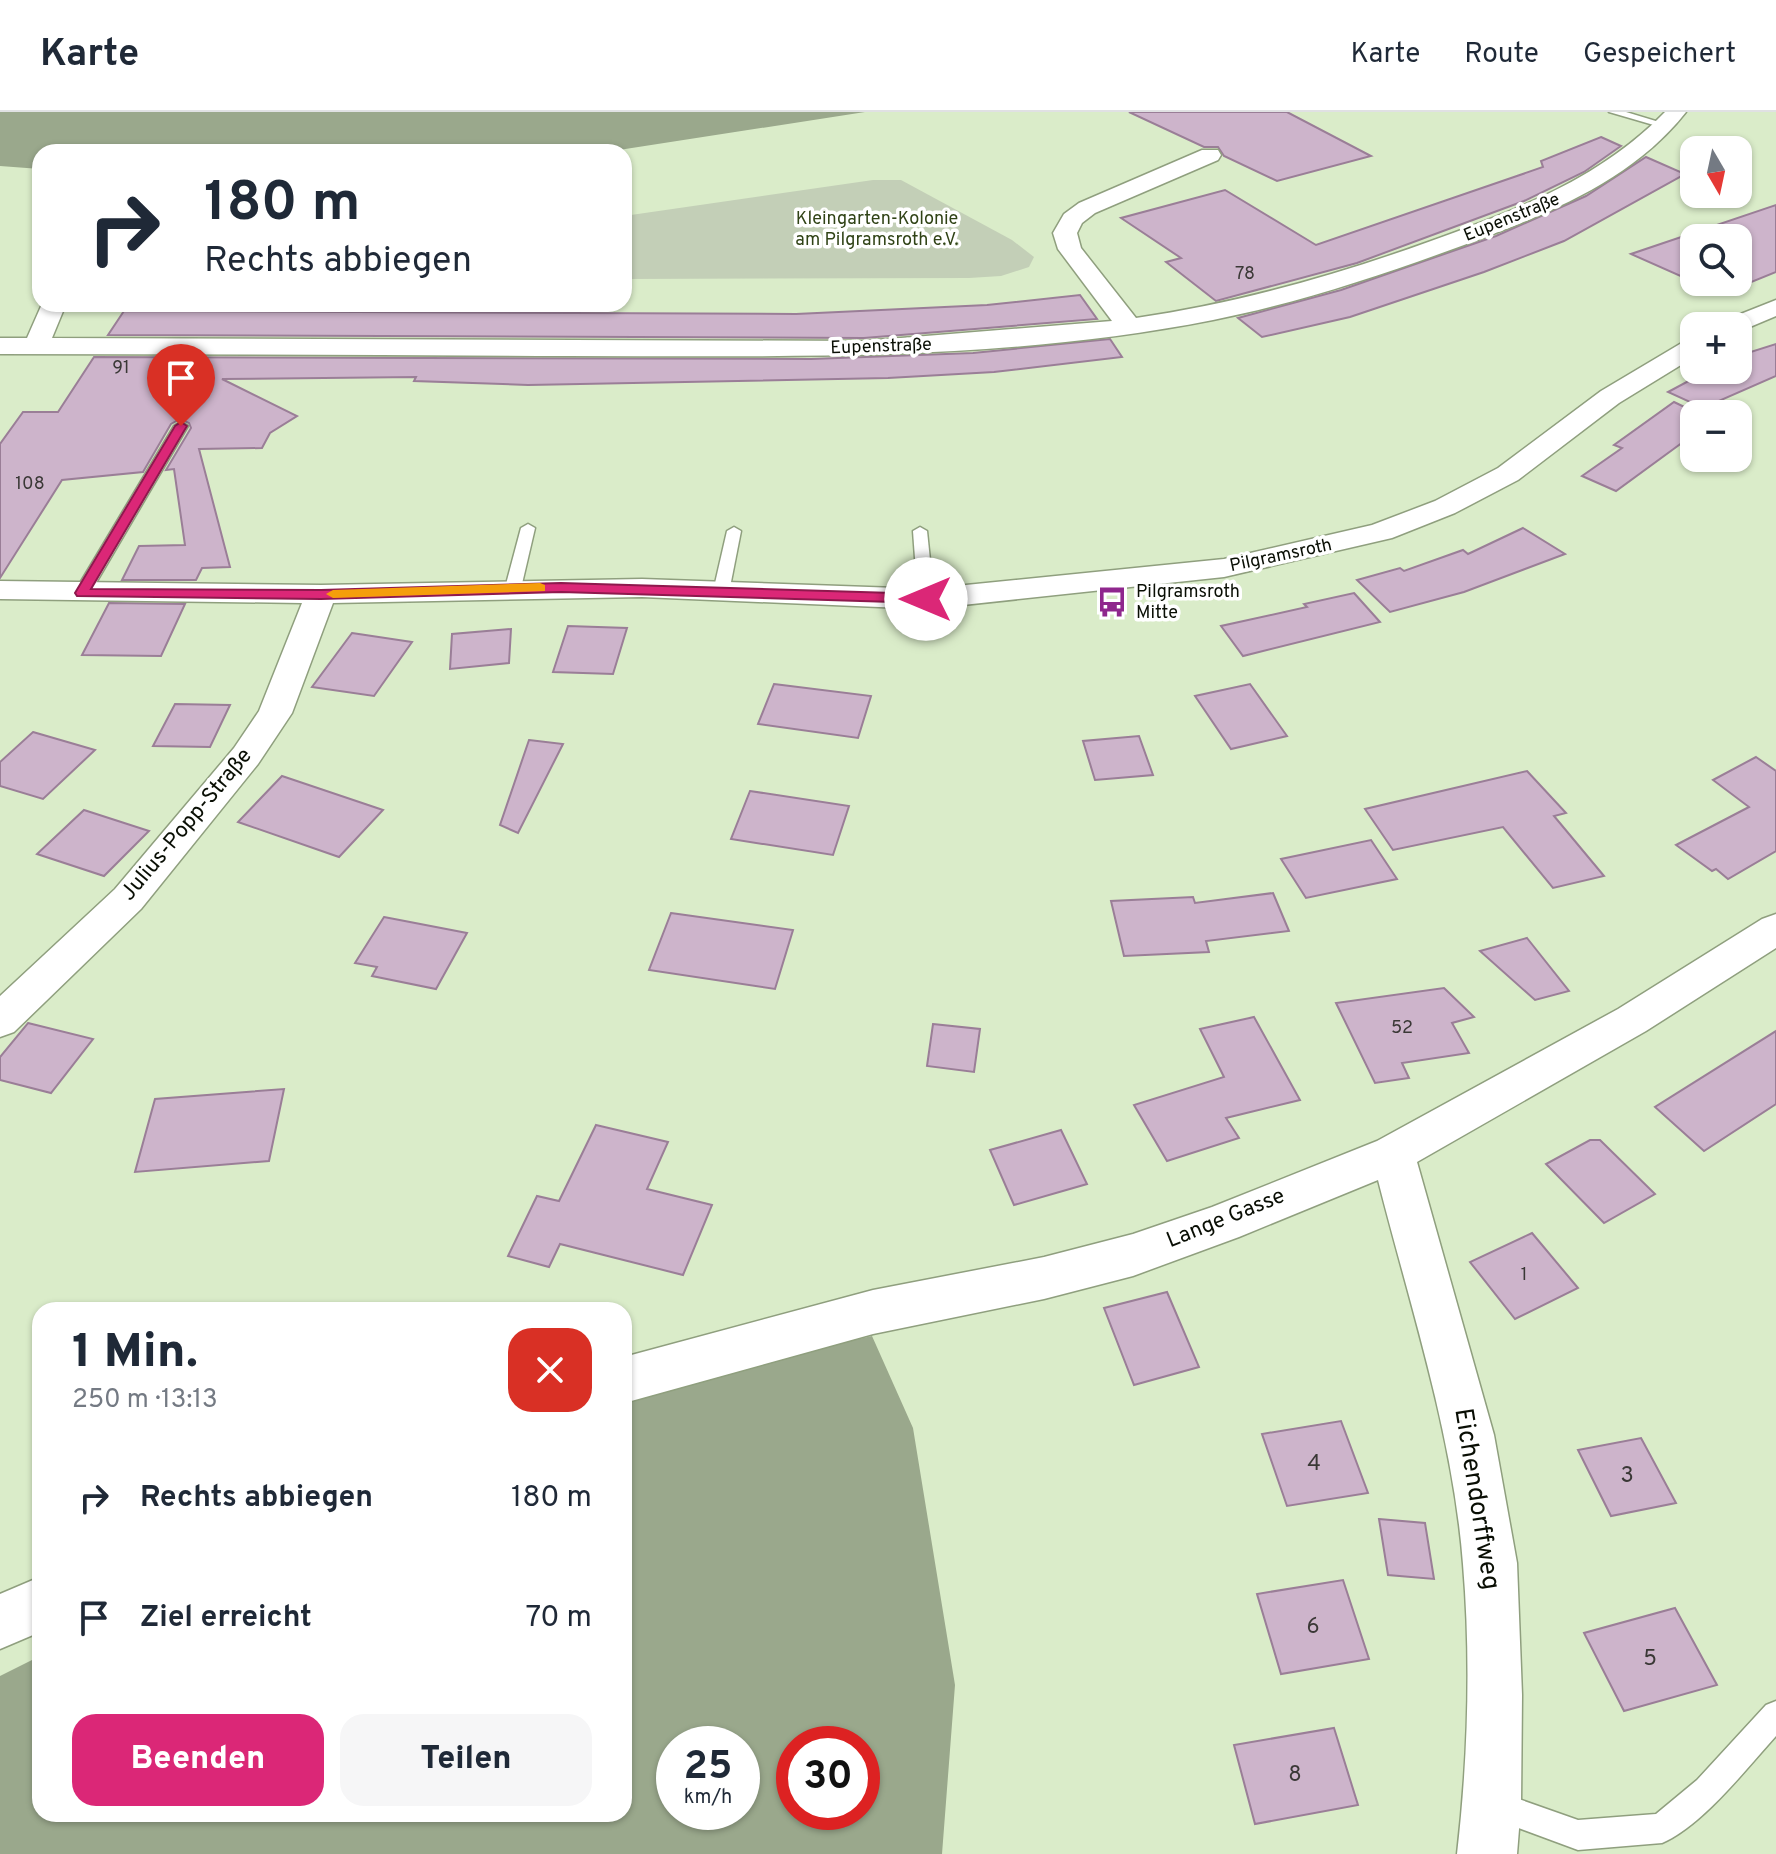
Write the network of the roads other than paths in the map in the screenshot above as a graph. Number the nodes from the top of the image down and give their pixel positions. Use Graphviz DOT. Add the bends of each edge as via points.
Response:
graph roads {
  1 [pos="1614,112"];
  2 [pos="1670,119"];
  3 [pos="1210,155"];
  4 [pos="1776,307"];
  5 [pos="47,312"];
  6 [pos="1752,317"];
  7 [pos="1129,326"];
  8 [pos="18,346"];
  9 [pos="1680,354"];
  10 [pos="0,370"];
  11 [pos="181,426"];
  12 [pos="528,528"];
  13 [pos="734,531"];
  14 [pos="920,531"];
  15 [pos="513,588"];
  16 [pos="0,590"];
  17 [pos="721,592"];
  18 [pos="82,593"];
  19 [pos="321,594"];
  20 [pos="926,599"];
  21 [pos="1776,929"];
  22 [pos="0,1021"];
  23 [pos="1393,1154"];
  24 [pos="632,1378"];
  25 [pos="32,1608"];
  26 [pos="0,1622"];
  27 [pos="1776,1715"];
  28 [pos="1492,1804"];
  29 [pos="1487,1854"];
  1 -- 2 [label="lane"];
  2 -- 7 [label="street, Eupenstraße" via="1585,186 1509,220 1262,302"];
  3 -- 7 [label="street" via="1087,208 1065,233 1070,249"];
  4 -- 6 [label="street"];
  5 -- 8 [label="street"];
  7 -- 8 [label="street, Eupenstraße" via="972,343 848,349"];
  8 -- 10 [label="street"];
  9 -- 20 [label="street, Pilgramsroth" via="1610,397 1508,474 1381,532 1211,570"];
  11 -- 18 [label="lane"];
  12 -- 15 [label="lane"];
  13 -- 17 [label="lane"];
  14 -- 20 [label="lane"];
  15 -- 17 [label="street, Pilgramsroth"];
  15 -- 19 [label="street, Pilgramsroth"];
  16 -- 18 [label="street, Pilgramsroth"];
  17 -- 20 [label="street, Pilgramsroth"];
  18 -- 19 [label="street, Pilgramsroth"];
  19 -- 22 [label="street, Julius-Popp-Straße" via="275,713 246,756 128,899"];
  21 -- 23 [label="street, Lange Gasse" via="1632,1020"];
  23 -- 24 [label="street, Lange Gasse" via="1133,1255 873,1312"];
  23 -- 28 [label="street, Eichendorffweg" via="1469,1435 1490,1563"];
  25 -- 26 [label="street"];
  27 -- 28 [label="lane" via="1707,1790 1662,1828 1578,1835"];
  28 -- 29 [label="street, Eichendorffweg"];
}
